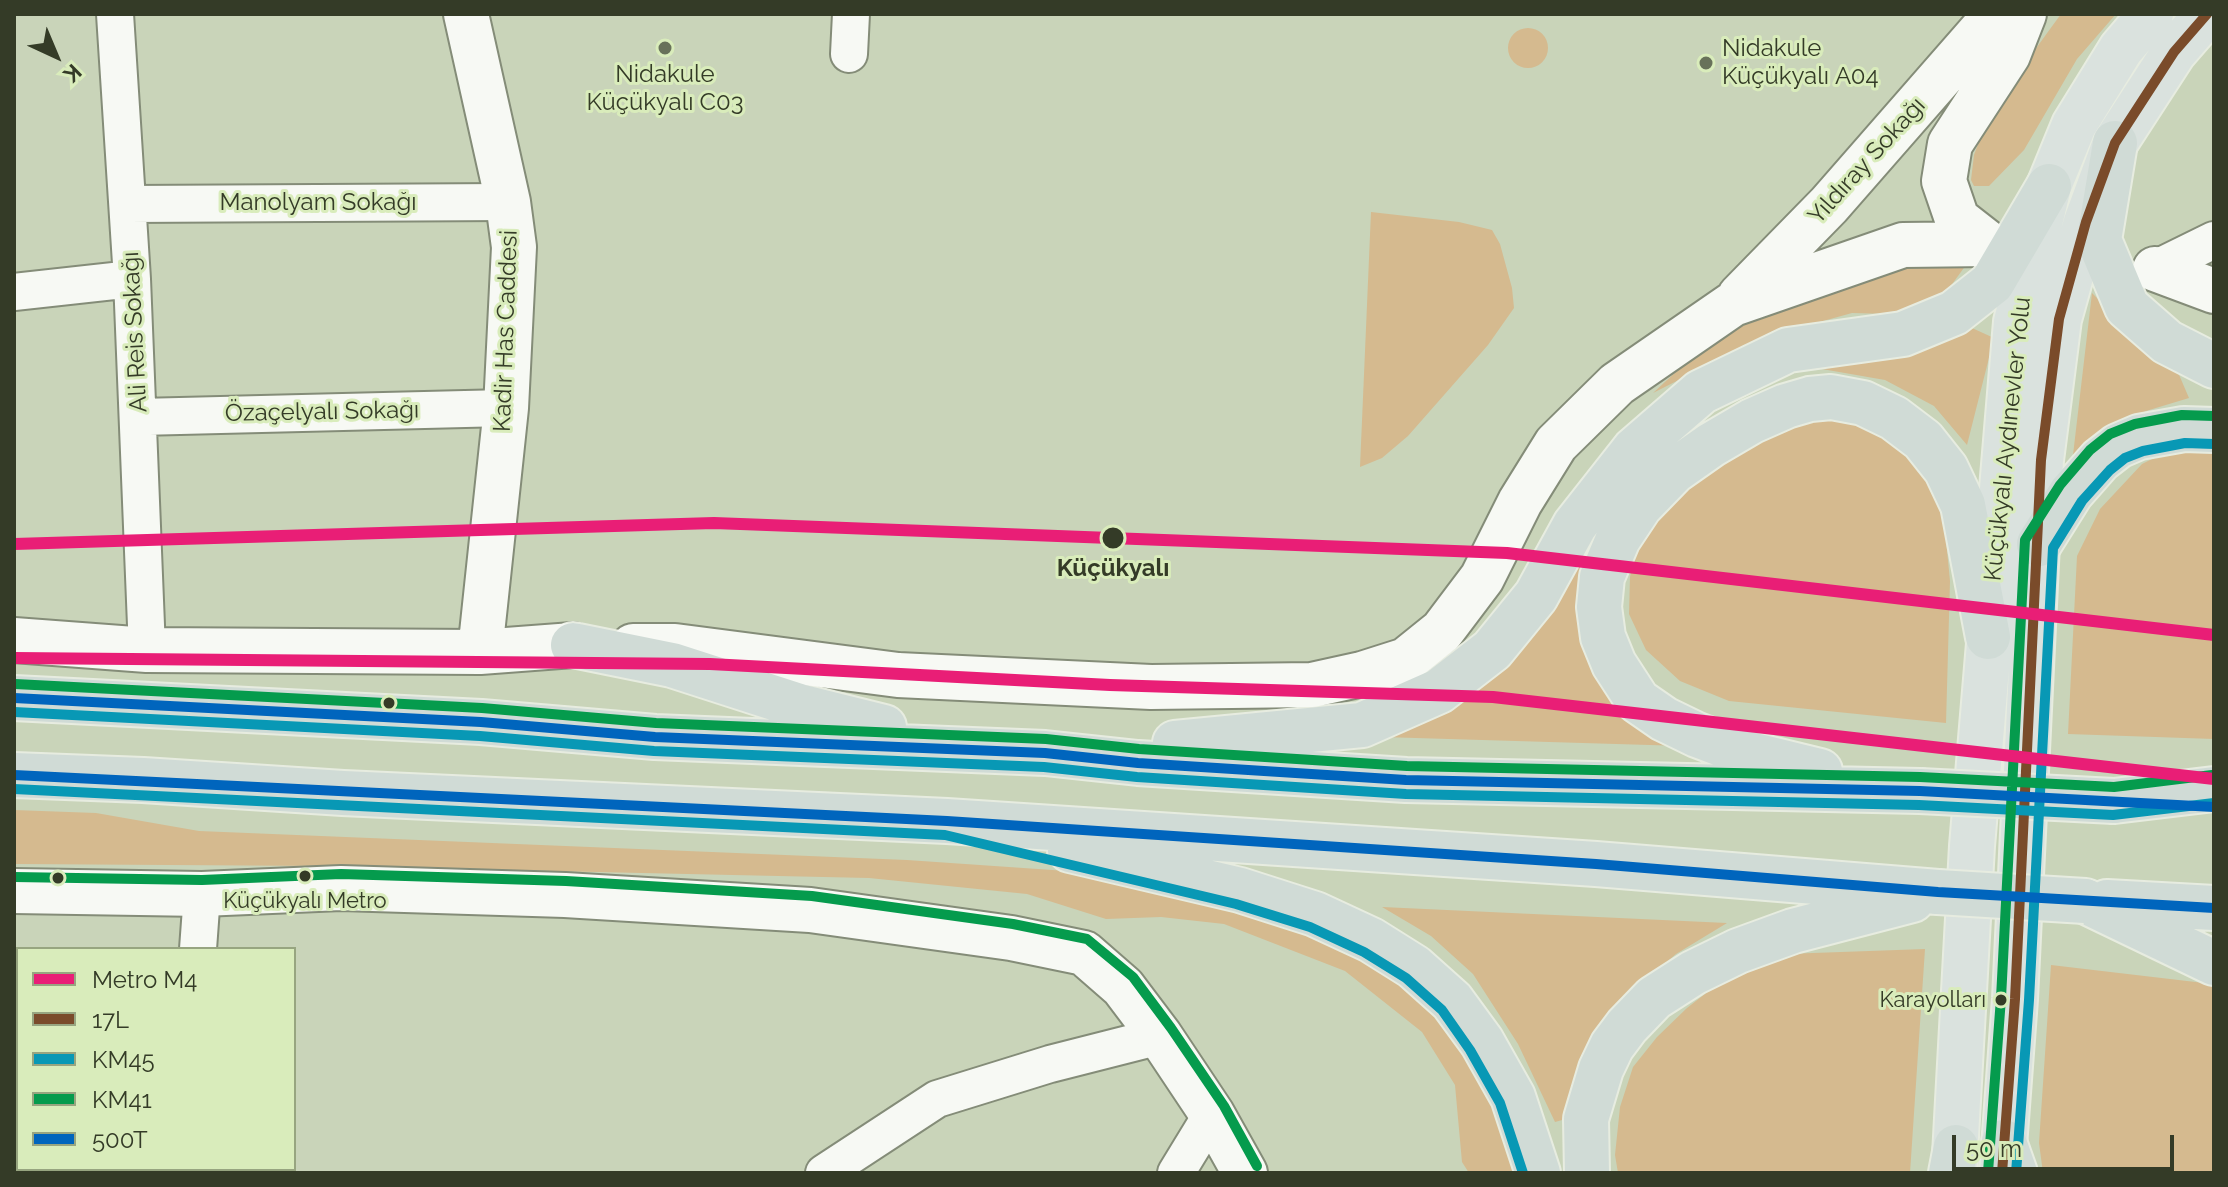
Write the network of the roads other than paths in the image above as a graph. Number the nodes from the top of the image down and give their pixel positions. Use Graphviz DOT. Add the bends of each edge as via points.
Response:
graph roads {
  1 [pos="115,14"];
  2 [pos="466,14"];
  3 [pos="851,14"];
  4 [pos="1996,14"];
  5 [pos="2024,14"];
  6 [pos="2151,14"];
  7 [pos="2207,14"];
  8 [pos="849,54"];
  9 [pos="2115,143"];
  10 [pos="2049,186"];
  11 [pos="508,202"];
  12 [pos="128,204"];
  13 [pos="2214,240"];
  14 [pos="2155,269"];
  15 [pos="132,279"];
  16 [pos="2214,291"];
  17 [pos="14,292"];
  18 [pos="1733,304"];
  19 [pos="2214,366"];
  20 [pos="506,408"];
  21 [pos="139,417"];
  22 [pos="2214,430"];
  23 [pos="2039,544"];
  24 [pos="1988,637"];
  25 [pos="14,640"];
  26 [pos="573,645"];
  27 [pos="147,650"];
  28 [pos="480,652"];
  29 [pos="14,698"];
  30 [pos="975,749"];
  31 [pos="1045,753"];
  32 [pos="14,775"];
  33 [pos="2214,789"];
  34 [pos="1920,791"];
  35 [pos="2114,801"];
  36 [pos="2214,807"];
  37 [pos="947,821"];
  38 [pos="14,891"];
  39 [pos="1938,892"];
  40 [pos="202,894"];
  41 [pos="2085,901"];
  42 [pos="2214,908"];
  43 [pos="198,947"];
  44 [pos="2214,963"];
  45 [pos="1160,1036"];
  46 [pos="1212,1114"];
  47 [pos="2007,1163"];
  48 [pos="1954,1164"];
  49 [pos="824,1173"];
  50 [pos="1176,1173"];
  51 [pos="1245,1173"];
  52 [pos="1538,1173"];
  53 [pos="1587,1173"];
  1 -- 12 [label="street, Ali Reis Sokağı"];
  2 -- 11 [label="main road, Kadir Has Caddesi"];
  3 -- 8 [label="street"];
  4 -- 18 [label="main road, Yıldıray Sokağı" via="1829,205"];
  5 -- 18 [label="main road" via="2008,55 1950,144 1944,181 1957,219 1989,244 1903,245"];
  6 -- 10 [label="main road, Küçükyalı Aydınevler Yolu" via="2121,49 2074,125"];
  7 -- 9 [label="main road, Küçükyalı Aydınevler Yolu" via="2174,52"];
  9 -- 19 [label="highway" via="2099,240 2127,307 2167,342"];
  9 -- 23 [label="main road, Küçükyalı Aydınevler Yolu" via="2059,319 2041,460"];
  10 -- 24 [label="main road, Küçükyalı Aydınevler Yolu" via="2016,322"];
  10 -- 31 [label="highway" via="1992,283 1954,313 1903,334 1788,350 1701,392 1634,450 1575,525 1536,596 1492,650 1439,691 1362,725"];
  11 -- 12 [label="street, Manolyam Sokağı"];
  11 -- 20 [label="main road, Kadir Has Caddesi" via="514,247"];
  12 -- 15 [label="street, Ali Reis Sokağı"];
  13 -- 14 [label="street"];
  14 -- 16 [label="main road"];
  15 -- 17 [label="street"];
  15 -- 21 [label="street, Ali Reis Sokağı"];
  18 -- 26 [label="main road" via="1617,384 1556,444 1482,578 1442,631 1406,660 1362,674 1312,685 1151,687 898,675 675,646"];
  20 -- 21 [label="street, Özaçelyalı Sokağı"];
  20 -- 28 [label="main road, Kadir Has Caddesi"];
  21 -- 27 [label="street, Ali Reis Sokağı"];
  22 -- 23 [label="highway" via="2184,429 2118,446 2071,493"];
  23 -- 47 [label="main road, Küçükyalı Aydınevler Yolu"];
  24 -- 34 [label="highway" via="1963,505 1946,469 1913,433 1863,403 1810,399 1752,421 1674,471 1618,539 1602,577 1599,607 1603,637 1638,701 1675,725 1742,752"];
  24 -- 48 [label="main road, Küçükyalı Aydınevler Yolu"];
  25 -- 27 [label="main road"];
  26 -- 28 [label="main road"];
  26 -- 30 [label="highway" via="672,665 799,706"];
  27 -- 28 [label="main road"];
  29 -- 30 [label="highway" via="481,722 655,737"];
  30 -- 31 [label="highway"];
  31 -- 34 [label="highway" via="1406,780"];
  32 -- 37 [label="highway"];
  33 -- 35 [label="highway"];
  34 -- 35 [label="highway, bridge"];
  35 -- 36 [label="highway"];
  37 -- 39 [label="highway"];
  37 -- 52 [label="highway" via="1240,890 1315,914 1371,940 1414,967 1452,1001 1513,1097"];
  38 -- 40 [label="main road"];
  39 -- 41 [label="highway, bridge"];
  39 -- 53 [label="highway" via="1764,941 1711,963 1654,998 1612,1046 1601,1069 1586,1119"];
  40 -- 43 [label="street"];
  40 -- 45 [label="main road" via="341,888 565,895 810,910 996,936 1084,953 1123,987"];
  41 -- 42 [label="highway"];
  41 -- 44 [label="highway"];
  45 -- 46 [label="main road"];
  45 -- 49 [label="street" via="937,1099"];
  46 -- 50 [label="street"];
  46 -- 51 [label="main road"];
}
